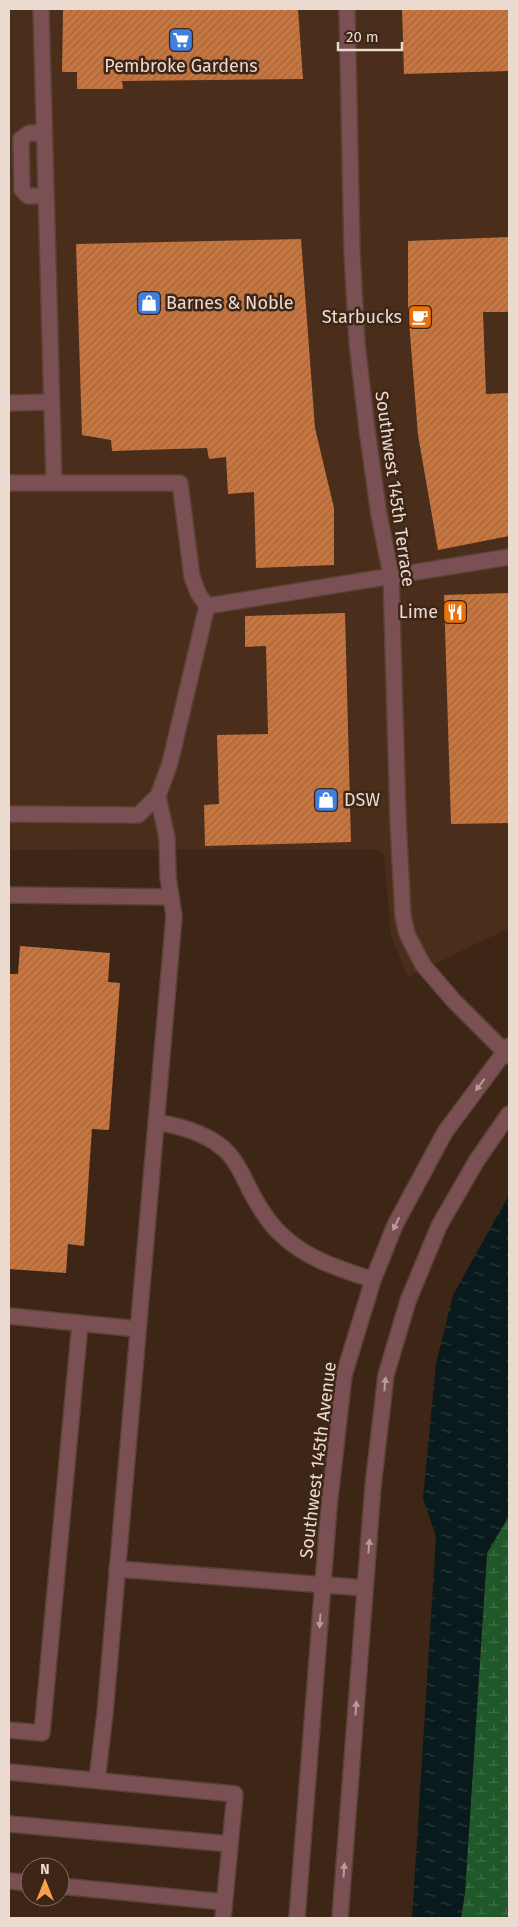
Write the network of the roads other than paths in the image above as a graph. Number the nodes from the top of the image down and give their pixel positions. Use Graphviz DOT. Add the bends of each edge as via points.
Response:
graph roads {
  1 [pos="41,9"];
  2 [pos="346,9"];
  3 [pos="43,133"];
  4 [pos="45,196"];
  5 [pos="51,402"];
  6 [pos="9,403"];
  7 [pos="54,482"];
  8 [pos="9,483"];
  9 [pos="509,557"];
  10 [pos="391,575"];
  11 [pos="207,606"];
  12 [pos="158,796"];
  13 [pos="9,814"];
  14 [pos="9,895"];
  15 [pos="171,897"];
  16 [pos="508,1051"];
  17 [pos="509,1114"];
  18 [pos="156,1122"];
  19 [pos="373,1280"];
  20 [pos="9,1316"];
  21 [pos="80,1323"];
  22 [pos="138,1329"];
  23 [pos="117,1569"];
  24 [pos="323,1585"];
  25 [pos="365,1588"];
  26 [pos="9,1730"];
  27 [pos="9,1772"];
  28 [pos="97,1780"];
  29 [pos="9,1824"];
  30 [pos="230,1844"];
  31 [pos="70,1887"];
  32 [pos="224,1902"];
  33 [pos="223,1918"];
  34 [pos="297,1918"];
  35 [pos="340,1918"];
  1 -- 3 [label="street"];
  2 -- 10 [label="street, Southwest 145th Terrace" via="357,343 379,515"];
  3 -- 4 [label="street"];
  3 -- 4 [label="street" via="29,133 21,139 22,190 28,196"];
  4 -- 5 [label="street"];
  5 -- 6 [label="street"];
  5 -- 7 [label="street"];
  7 -- 8 [label="street"];
  7 -- 11 [label="street" via="180,483 192,577"];
  9 -- 10 [label="street"];
  10 -- 11 [label="street"];
  10 -- 16 [label="street, Southwest 145th Terrace" via="403,916 407,934 423,965 454,1001"];
  11 -- 12 [label="street" via="170,763"];
  12 -- 13 [label="street" via="138,815"];
  12 -- 15 [label="street" via="167,838"];
  14 -- 15 [label="street"];
  15 -- 18 [label="street" via="174,916"];
  16 -- 19 [label="street, Southwest 145th Avenue, one-way" via="445,1132 395,1225"];
  25 -- 17 [label="street, one-way" via="386,1375 408,1302 439,1226 477,1160"];
  18 -- 19 [label="street" via="198,1133 228,1154 262,1210 283,1237 306,1254"];
  18 -- 22 [label="street"];
  19 -- 24 [label="street, Southwest 145th Avenue" via="344,1375"];
  20 -- 21 [label="street"];
  21 -- 22 [label="street"];
  21 -- 26 [label="street" via="42,1733"];
  22 -- 23 [label="street"];
  23 -- 24 [label="street"];
  23 -- 28 [label="street"];
  24 -- 25 [label="street"];
  24 -- 34 [label="street, Southwest 145th Avenue, one-way"];
  35 -- 25 [label="street, one-way"];
  27 -- 28 [label="street"];
  28 -- 30 [label="street" via="235,1794"];
  29 -- 30 [label="street"];
  30 -- 32 [label="street"];
  31 -- 32 [label="street"];
  32 -- 33 [label="street"];
}
